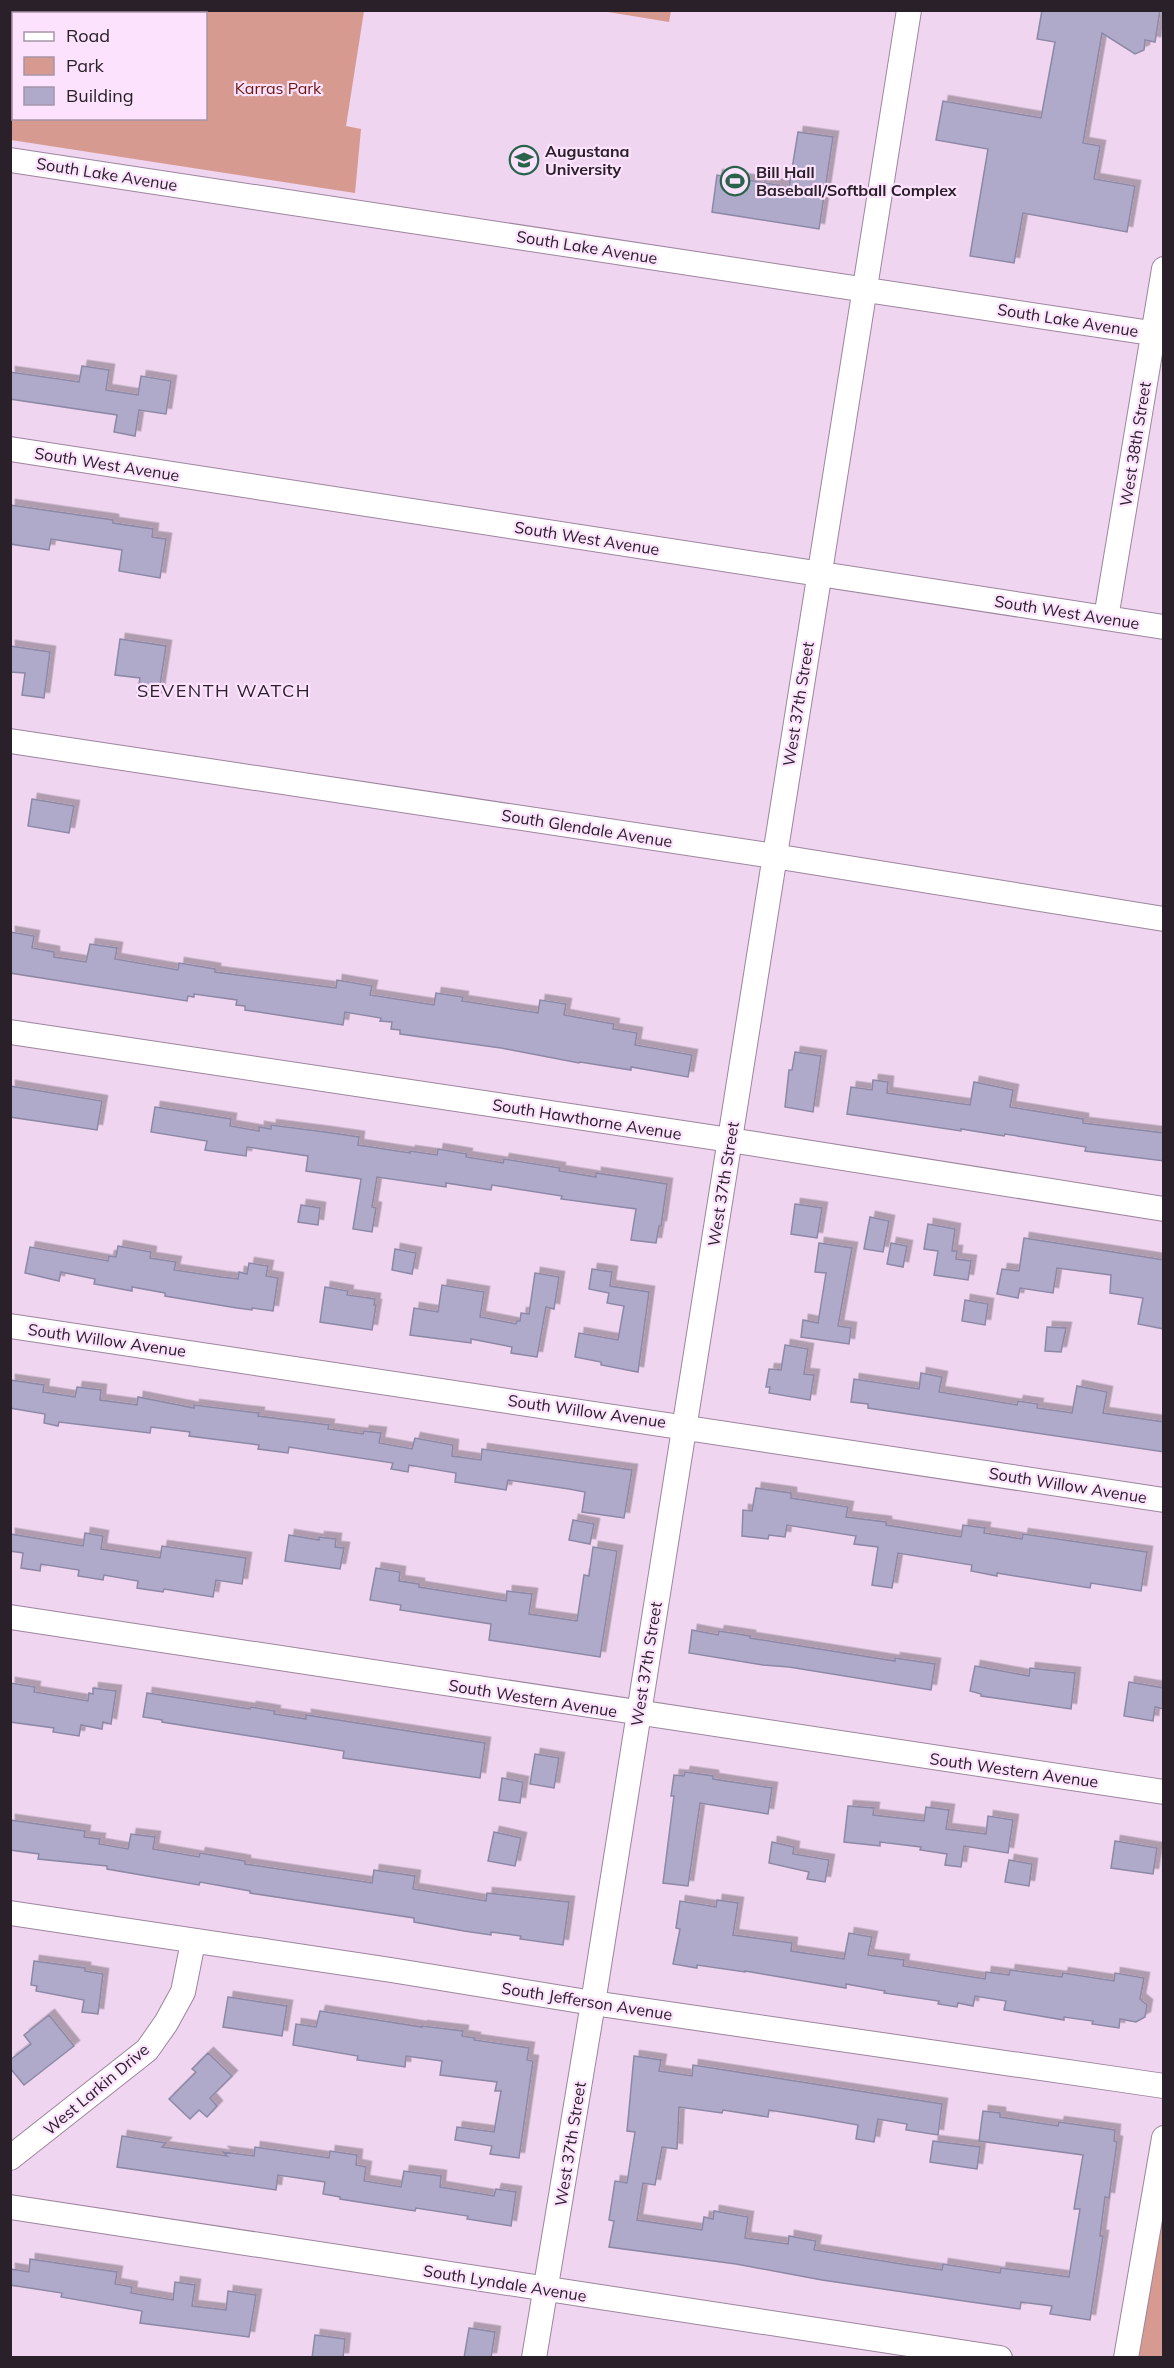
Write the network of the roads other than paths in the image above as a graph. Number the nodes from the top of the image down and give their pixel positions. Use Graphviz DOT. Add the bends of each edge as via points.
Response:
graph roads {
  1 [pos="909,10"];
  2 [pos="10,160"];
  3 [pos="1164,269"];
  4 [pos="865,289"];
  5 [pos="1158,335"];
  6 [pos="10,449"];
  7 [pos="818,573"];
  8 [pos="1106,618"];
  9 [pos="1164,627"];
  10 [pos="10,741"];
  11 [pos="774,855"];
  12 [pos="1164,919"];
  13 [pos="10,1032"];
  14 [pos="730,1140"];
  15 [pos="1164,1209"];
  16 [pos="10,1326"];
  17 [pos="684,1426"];
  18 [pos="1164,1500"];
  19 [pos="10,1617"];
  20 [pos="638,1714"];
  21 [pos="1164,1792"];
  22 [pos="10,1913"];
  23 [pos="193,1942"];
  24 [pos="593,2003"];
  25 [pos="1164,2086"];
  26 [pos="1164,2138"];
  27 [pos="10,2158"];
  28 [pos="10,2207"];
  29 [pos="545,2290"];
  30 [pos="534,2358"];
  31 [pos="1000,2358"];
  32 [pos="1126,2358"];
  1 -- 4 [label="street, West 37th Street"];
  2 -- 4 [label="street, South Lake Avenue"];
  3 -- 5 [label="street, West 38th Street"];
  4 -- 5 [label="street, South Lake Avenue"];
  4 -- 7 [label="street, West 37th Street"];
  5 -- 8 [label="street, West 38th Street"];
  6 -- 7 [label="street, South West Avenue"];
  7 -- 8 [label="street, South West Avenue"];
  7 -- 11 [label="street, West 37th Street"];
  8 -- 9 [label="street, South West Avenue"];
  10 -- 11 [label="street, South Glendale Avenue"];
  11 -- 12 [label="street, South Glendale Avenue"];
  11 -- 14 [label="street, West 37th Street"];
  13 -- 14 [label="street, South Hawthorne Avenue"];
  14 -- 15 [label="street, South Hawthorne Avenue"];
  14 -- 17 [label="street, West 37th Street"];
  16 -- 17 [label="street, South Willow Avenue"];
  17 -- 18 [label="street, South Willow Avenue"];
  17 -- 20 [label="street, West 37th Street"];
  19 -- 20 [label="street, South Western Avenue"];
  20 -- 21 [label="street, South Western Avenue"];
  20 -- 24 [label="street, West 37th Street"];
  22 -- 23 [label="street, South Jefferson Avenue"];
  23 -- 24 [label="street, South Jefferson Avenue"];
  23 -- 27 [label="street, West Larkin Drive" via="183,1992 147,2050"];
  24 -- 25 [label="street, South Jefferson Avenue"];
  24 -- 29 [label="street, West 37th Street"];
  26 -- 32 [label="street"];
  28 -- 29 [label="street, South Lyndale Avenue"];
  29 -- 30 [label="street, West 37th Street"];
  29 -- 31 [label="street, South Lyndale Avenue"];
}
